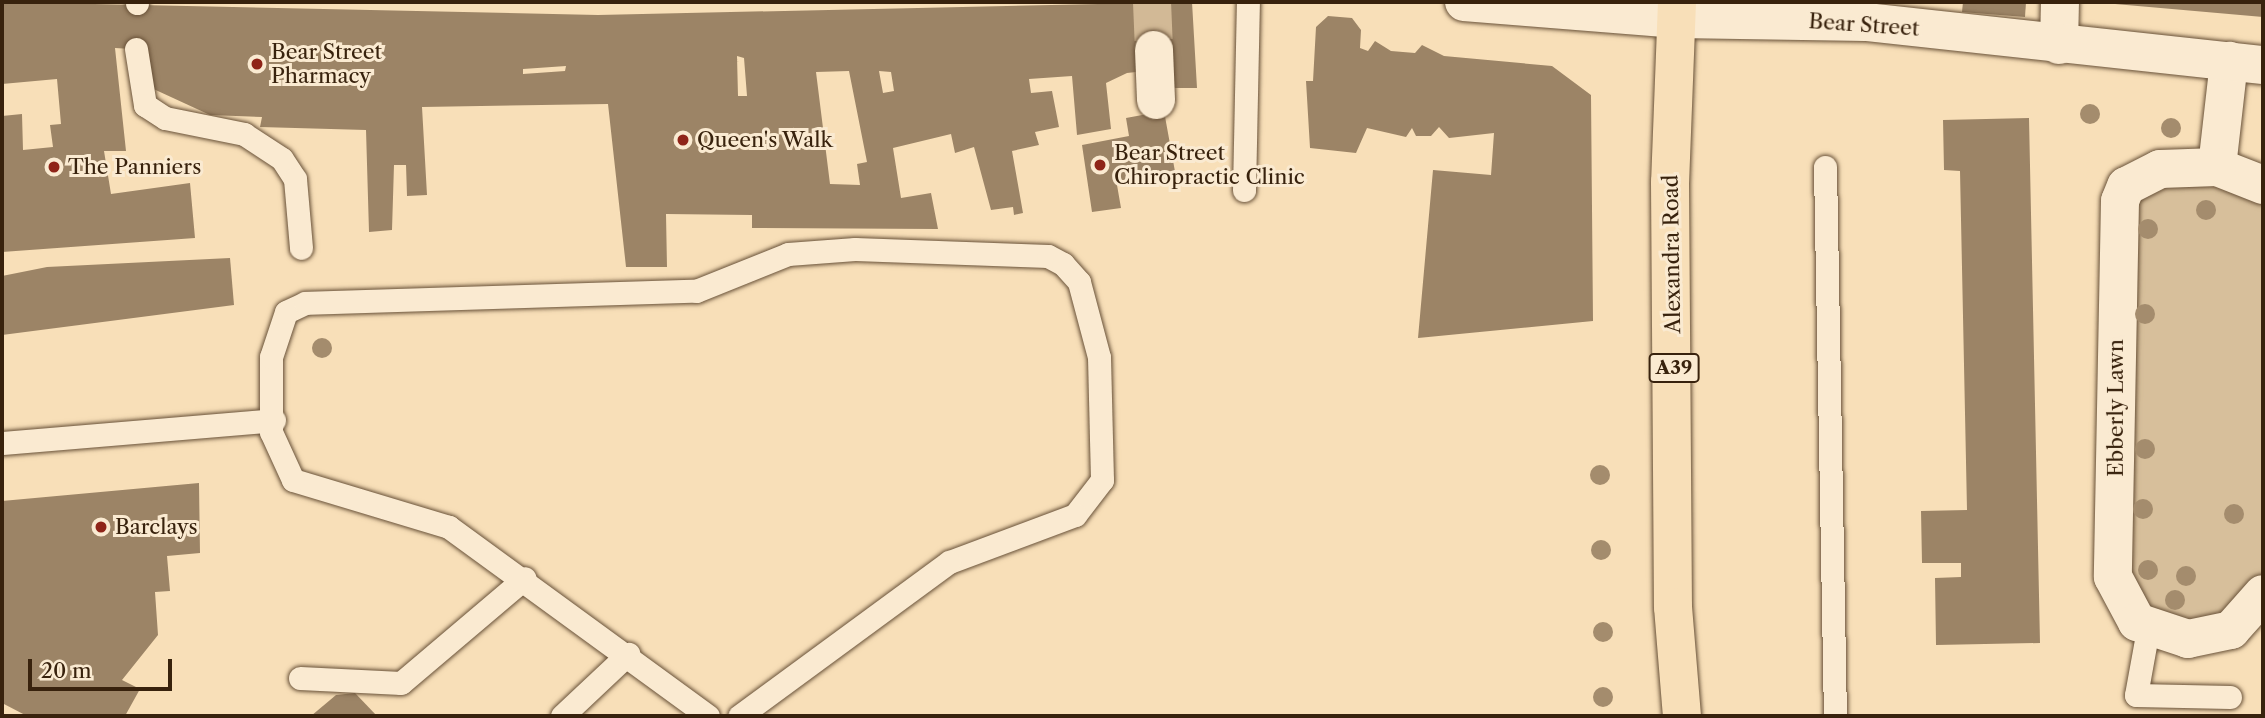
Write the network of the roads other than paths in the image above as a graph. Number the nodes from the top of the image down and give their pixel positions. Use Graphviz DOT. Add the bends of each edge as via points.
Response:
graph roads {
  1 [pos="1248,2"];
  2 [pos="1464,2"];
  3 [pos="2060,2"];
  4 [pos="1677,10"];
  5 [pos="2059,45"];
  6 [pos="136,50"];
  7 [pos="1154,50"];
  8 [pos="2246,63"];
  9 [pos="1156,100"];
  10 [pos="1825,167"];
  11 [pos="2217,167"];
  12 [pos="2263,186"];
  13 [pos="1244,190"];
  14 [pos="301,248"];
  15 [pos="274,420"];
  16 [pos="2,443"];
  17 [pos="525,578"];
  18 [pos="2263,594"];
  19 [pos="2148,629"];
  20 [pos="628,654"];
  21 [pos="300,678"];
  22 [pos="2230,697"];
  23 [pos="562,716"];
  24 [pos="708,716"];
  25 [pos="739,716"];
  26 [pos="1682,716"];
  27 [pos="1835,716"];
  1 -- 13 [label="lane"];
  2 -- 4 [label="street, Bear Street"];
  3 -- 5 [label="street"];
  4 -- 5 [label="street, Bear Street" via="1866,22"];
  4 -- 26 [label="main road, Alexandra Road / A39" via="1670,182 1673,607"];
  5 -- 8 [label="street, Bear Street"];
  6 -- 14 [label="lane" via="145,105 165,118 244,134 282,159 295,179"];
  7 -- 9 [label="street"];
  8 -- 11 [label="street"];
  10 -- 27 [label="lane"];
  11 -- 12 [label="street, Ebberly Lawn"];
  11 -- 19 [label="street, Ebberly Lawn" via="2160,169 2126,186 2120,201 2113,577 2126,609"];
  15 -- 16 [label="lane"];
  15 -- 17 [label="lane" via="271,432 293,480 449,527"];
  15 -- 25 [label="lane" via="271,357 286,312 305,303 696,291 789,254 855,249 1048,256 1063,264 1079,282 1099,357 1102,480 1075,515 949,562"];
  17 -- 20 [label="lane"];
  17 -- 21 [label="lane" via="401,683"];
  18 -- 19 [label="street" via="2247,618 2211,637"];
  19 -- 22 [label="lane" via="2136,695"];
  20 -- 23 [label="lane"];
  20 -- 24 [label="lane"];
}
